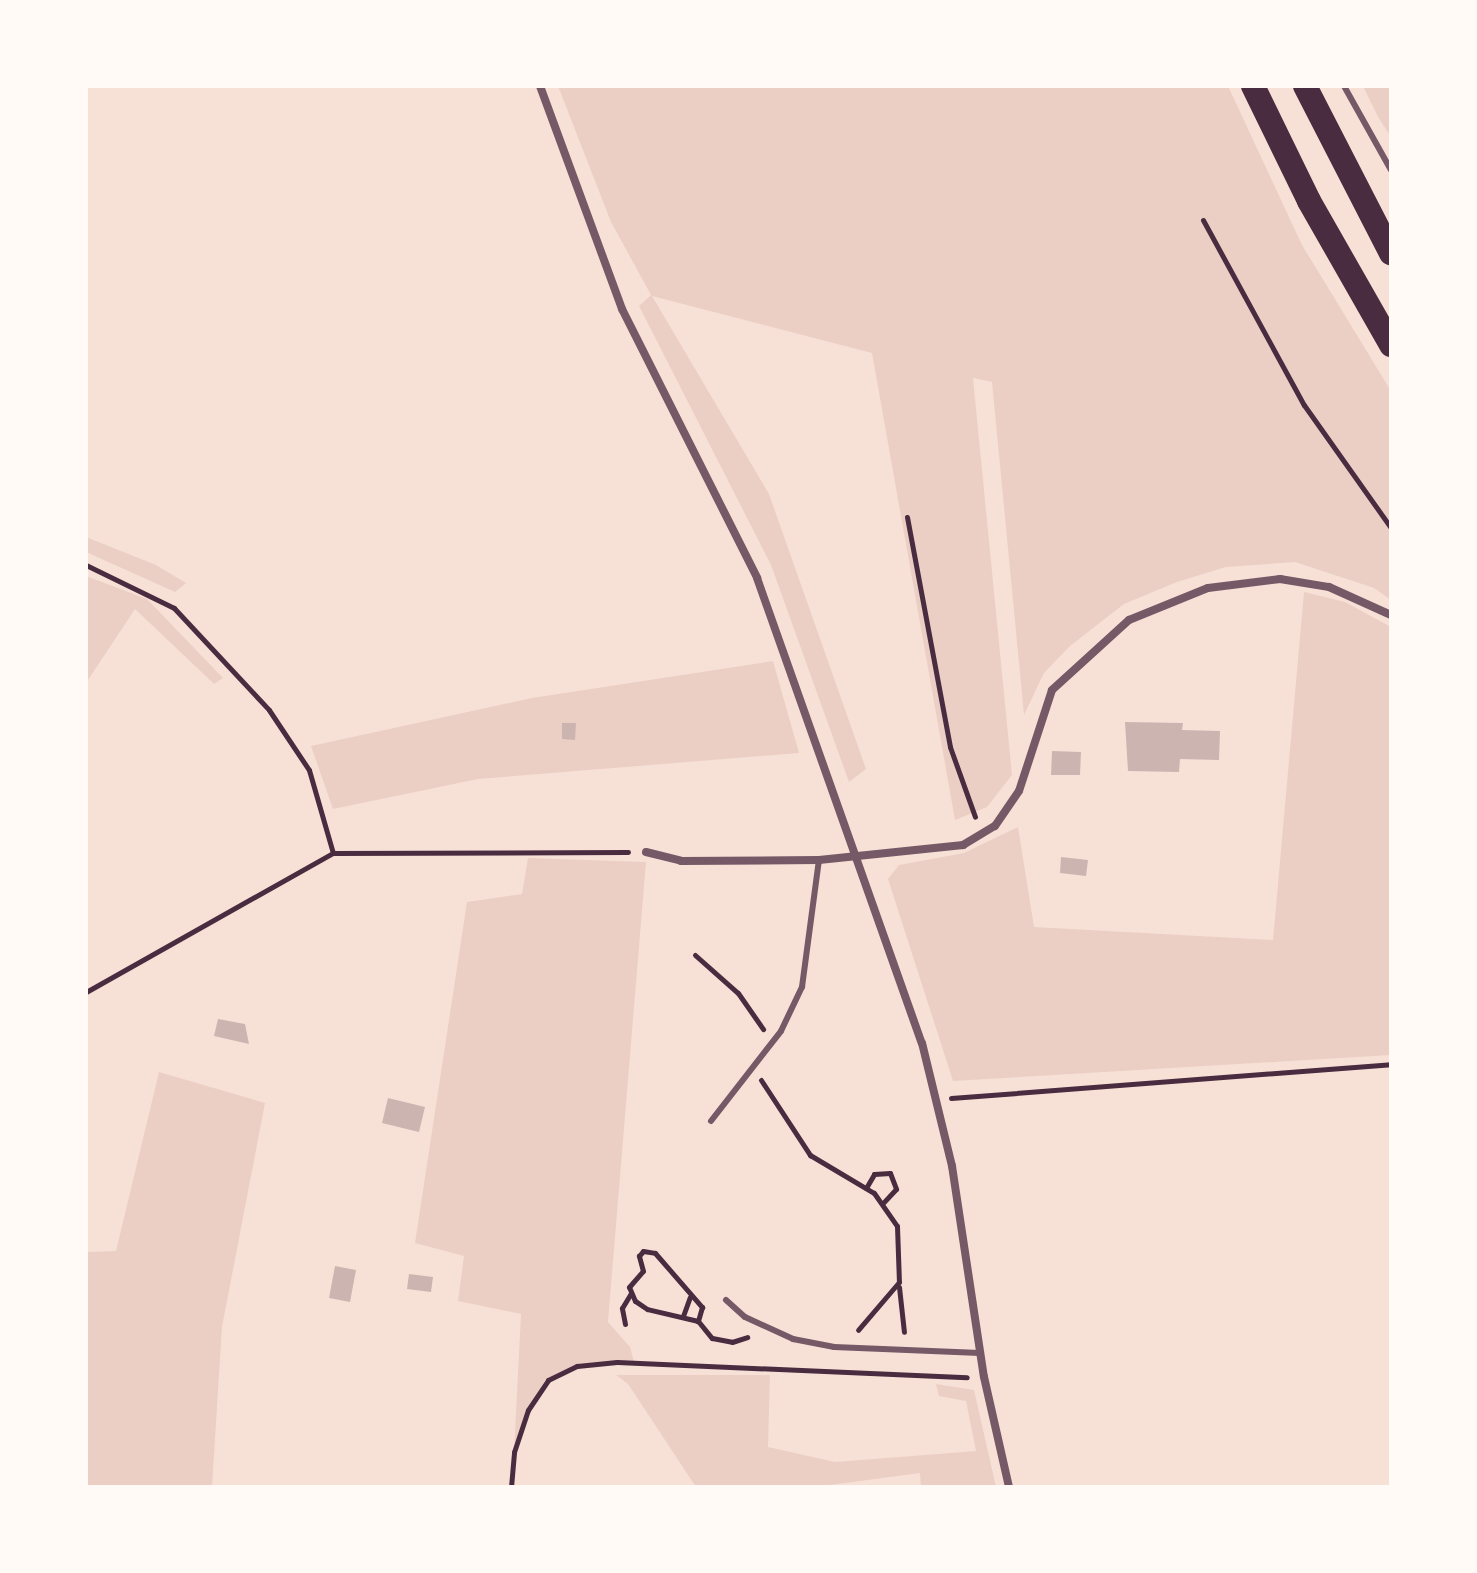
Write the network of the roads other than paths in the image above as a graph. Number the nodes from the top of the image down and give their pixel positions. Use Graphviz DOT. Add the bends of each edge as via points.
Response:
graph roads {
  1 [pos="540,86"];
  2 [pos="1253,86"];
  3 [pos="1305,86"];
  4 [pos="1344,86"];
  5 [pos="1391,170"];
  6 [pos="1391,253"];
  7 [pos="1391,345"];
  8 [pos="1391,615"];
  9 [pos="646,852"];
  10 [pos="857,858"];
  11 [pos="819,860"];
  12 [pos="711,1121"];
  13 [pos="726,1300"];
  14 [pos="980,1353"];
  15 [pos="1009,1487"];
  1 -- 10 [label="street" via="622,309 757,578"];
  2 -- 7 [label="highway" via="1309,201"];
  3 -- 6 [label="highway"];
  4 -- 5 [label="lane"];
  8 -- 10 [label="street" via="1329,587 1280,579 1231,583 1150,610 1099,643 1052,690 1019,791 995,826 963,845"];
  9 -- 11 [label="street" via="681,861"];
  10 -- 11 [label="street"];
  10 -- 14 [label="street" via="939,1100"];
  11 -- 12 [label="lane" via="802,987 772,1043"];
  13 -- 14 [label="lane" via="754,1321 793,1339 913,1353"];
  14 -- 15 [label="street"];
}
